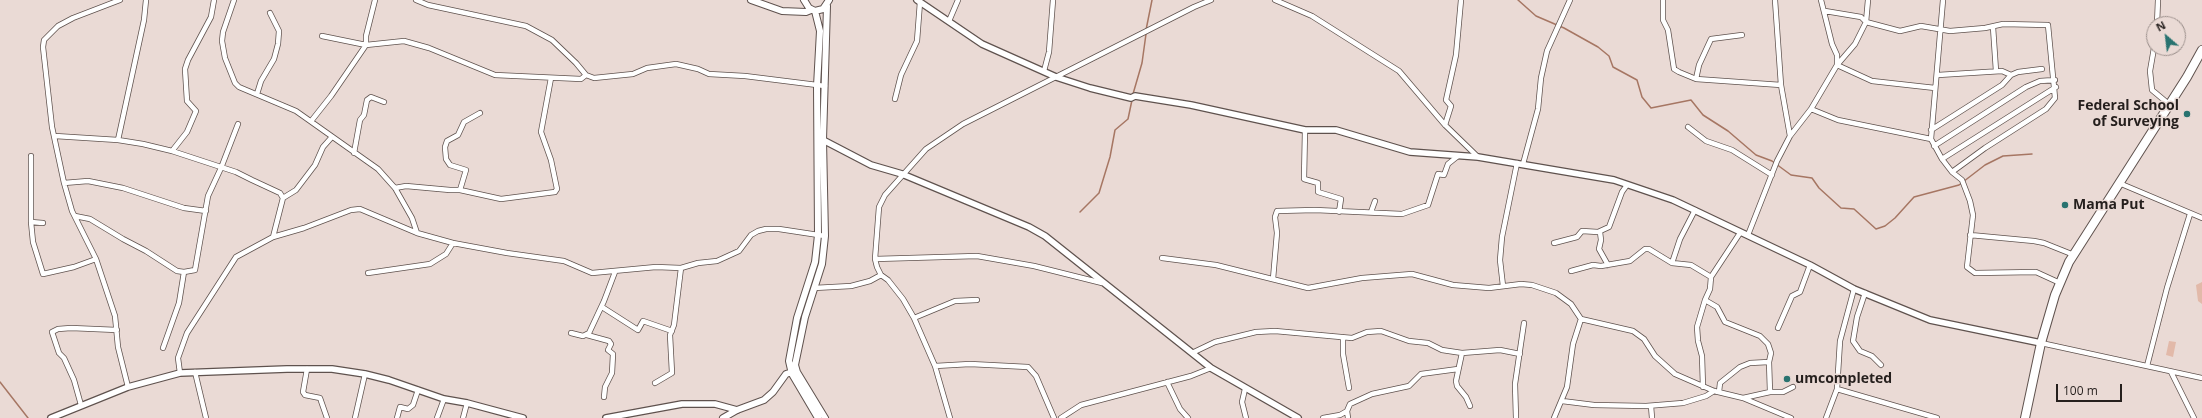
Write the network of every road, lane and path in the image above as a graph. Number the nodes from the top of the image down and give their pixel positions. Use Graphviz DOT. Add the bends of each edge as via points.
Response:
graph roads {
  1 [pos="120,0"];
  2 [pos="146,0"];
  3 [pos="214,0"];
  4 [pos="234,0"];
  5 [pos="375,0"];
  6 [pos="416,0"];
  7 [pos="751,0"];
  8 [pos="958,0"];
  9 [pos="1053,0"];
  10 [pos="1211,0"];
  11 [pos="1275,0"];
  12 [pos="1461,0"];
  13 [pos="1570,0"];
  14 [pos="1663,0"];
  15 [pos="1776,0"];
  16 [pos="1821,0"];
  17 [pos="1868,0"];
  18 [pos="1943,0"];
  19 [pos="2158,0"];
  20 [pos="804,1"];
  21 [pos="919,1"];
  22 [pos="829,2"];
  23 [pos="813,10"];
  24 [pos="1825,11"];
  25 [pos="796,12"];
  26 [pos="270,13"];
  27 [pos="2157,16"];
  28 [pos="950,20"];
  29 [pos="1866,22"];
  30 [pos="1993,26"];
  31 [pos="1942,28"];
  32 [pos="1742,35"];
  33 [pos="322,36"];
  34 [pos="366,46"];
  35 [pos="2202,50"];
  36 [pos="2153,56"];
  37 [pos="1837,65"];
  38 [pos="2042,69"];
  39 [pos="1044,71"];
  40 [pos="1996,71"];
  41 [pos="586,75"];
  42 [pos="1938,75"];
  43 [pos="2011,75"];
  44 [pos="1056,77"];
  45 [pos="551,78"];
  46 [pos="1696,79"];
  47 [pos="2055,80"];
  48 [pos="1782,84"];
  49 [pos="817,86"];
  50 [pos="825,86"];
  51 [pos="2056,87"];
  52 [pos="1935,88"];
  53 [pos="257,94"];
  54 [pos="895,98"];
  55 [pos="384,102"];
  56 [pos="2170,105"];
  57 [pos="1811,109"];
  58 [pos="480,113"];
  59 [pos="312,120"];
  60 [pos="821,122"];
  61 [pos="238,124"];
  62 [pos="1445,125"];
  63 [pos="1688,127"];
  64 [pos="1305,130"];
  65 [pos="1931,130"];
  66 [pos="55,136"];
  67 [pos="1790,136"];
  68 [pos="332,138"];
  69 [pos="1931,139"];
  70 [pos="118,140"];
  71 [pos="823,140"];
  72 [pos="1934,146"];
  73 [pos="172,152"];
  74 [pos="354,153"];
  75 [pos="31,156"];
  76 [pos="1458,156"];
  77 [pos="1478,157"];
  78 [pos="1942,159"];
  79 [pos="1520,163"];
  80 [pos="221,168"];
  81 [pos="1952,172"];
  82 [pos="902,174"];
  83 [pos="1772,175"];
  84 [pos="64,183"];
  85 [pos="2119,183"];
  86 [pos="1627,184"];
  87 [pos="395,188"];
  88 [pos="460,190"];
  89 [pos="283,198"];
  90 [pos="1375,201"];
  91 [pos="1695,210"];
  92 [pos="206,211"];
  93 [pos="1340,212"];
  94 [pos="1372,212"];
  95 [pos="2190,214"];
  96 [pos="75,216"];
  97 [pos="2202,218"];
  98 [pos="31,222"];
  99 [pos="43,223"];
  100 [pos="1600,232"];
  101 [pos="417,233"];
  102 [pos="1740,233"];
  103 [pos="818,235"];
  104 [pos="1748,235"];
  105 [pos="1970,235"];
  106 [pos="825,236"];
  107 [pos="273,237"];
  108 [pos="453,243"];
  109 [pos="1554,243"];
  110 [pos="2074,255"];
  111 [pos="1162,258"];
  112 [pos="96,259"];
  113 [pos="875,259"];
  114 [pos="1672,263"];
  115 [pos="1608,265"];
  116 [pos="1810,265"];
  117 [pos="681,268"];
  118 [pos="1571,271"];
  119 [pos="184,272"];
  120 [pos="615,272"];
  121 [pos="368,274"];
  122 [pos="881,275"];
  123 [pos="1711,277"];
  124 [pos="1273,279"];
  125 [pos="1102,283"];
  126 [pos="2060,283"];
  127 [pos="1503,286"];
  128 [pos="814,288"];
  129 [pos="1854,289"];
  130 [pos="1864,293"];
  131 [pos="977,300"];
  132 [pos="1705,300"];
  133 [pos="602,307"];
  134 [pos="914,318"];
  135 [pos="1581,319"];
  136 [pos="1524,323"];
  137 [pos="1778,328"];
  138 [pos="117,330"];
  139 [pos="672,331"];
  140 [pos="571,334"];
  141 [pos="587,335"];
  142 [pos="1343,338"];
  143 [pos="2041,343"];
  144 [pos="163,348"];
  145 [pos="1192,353"];
  146 [pos="1462,353"];
  147 [pos="1520,354"];
  148 [pos="1768,362"];
  149 [pos="1881,365"];
  150 [pos="935,366"];
  151 [pos="2147,366"];
  152 [pos="1211,368"];
  153 [pos="306,369"];
  154 [pos="1458,369"];
  155 [pos="793,371"];
  156 [pos="196,372"];
  157 [pos="2171,372"];
  158 [pos="180,373"];
  159 [pos="365,374"];
  160 [pos="2202,378"];
  161 [pos="1167,382"];
  162 [pos="655,383"];
  163 [pos="128,387"];
  164 [pos="1703,387"];
  165 [pos="1793,387"];
  166 [pos="1349,388"];
  167 [pos="1245,389"];
  168 [pos="1837,389"];
  169 [pos="418,390"];
  170 [pos="1714,391"];
  171 [pos="1720,392"];
  172 [pos="1770,392"];
  173 [pos="604,397"];
  174 [pos="1743,398"];
  175 [pos="444,399"];
  176 [pos="1562,401"];
  177 [pos="467,403"];
  178 [pos="81,405"];
  179 [pos="1470,406"];
  180 [pos="1651,406"];
  181 [pos="737,410"];
  182 [pos="1347,411"];
  183 [pos="51,418"];
  184 [pos="206,418"];
  185 [pos="327,418"];
  186 [pos="355,418"];
  187 [pos="397,418"];
  188 [pos="437,418"];
  189 [pos="463,418"];
  190 [pos="523,418"];
  191 [pos="606,418"];
  192 [pos="723,418"];
  193 [pos="818,418"];
  194 [pos="825,418"];
  195 [pos="950,418"];
  196 [pos="1054,418"];
  197 [pos="1061,418"];
  198 [pos="1188,418"];
  199 [pos="1246,418"];
  200 [pos="1298,418"];
  201 [pos="1323,418"];
  202 [pos="1348,418"];
  203 [pos="1516,418"];
  204 [pos="1554,418"];
  205 [pos="1652,418"];
  206 [pos="1791,418"];
  207 [pos="1826,418"];
  208 [pos="1937,418"];
  209 [pos="2025,418"];
  210 [pos="2194,418"];
  1 -- 66 [label="street" via="73,18 58,26 44,40 48,98"];
  2 -- 70 [label="street"];
  3 -- 73 [label="street" via="211,16 185,69 188,101 196,111 187,132"];
  4 -- 53 [label="street" via="223,32 225,58 235,83"];
  5 -- 34 [label="street"];
  6 -- 41 [label="street" via="428,5 526,26 552,40"];
  7 -- 25 [label="main road" via="778,10"];
  8 -- 28 [label="street"];
  9 -- 39 [label="street" via="1049,52"];
  10 -- 44 [label="street" via="1194,6"];
  11 -- 62 [label="street" via="1312,16 1399,71"];
  12 -- 62 [label="street" via="1456,55 1446,100 1451,106"];
  13 -- 79 [label="street" via="1547,51 1538,109"];
  14 -- 46 [label="street" via="1663,20 1668,30 1674,69"];
  15 -- 48 [label="street"];
  16 -- 24 [label="street"];
  17 -- 29 [label="street"];
  18 -- 31 [label="street"];
  19 -- 27 [label="street"];
  20 -- 23 [label="main road"];
  20 -- 25 [label="main road"];
  21 -- 28 [label="street"];
  21 -- 54 [label="street" via="917,41 901,75"];
  22 -- 23 [label="main road"];
  22 -- 50 [label="main road"];
  23 -- 25 [label="main road"];
  23 -- 49 [label="main road" via="820,31"];
  24 -- 29 [label="street" via="1861,16"];
  24 -- 37 [label="street" via="1837,55"];
  26 -- 53 [label="street" via="279,31 278,44 274,59 261,81"];
  28 -- 39 [label="street" via="982,44"];
  29 -- 31 [label="street" via="1900,31 1921,26"];
  29 -- 37 [label="street" via="1855,44"];
  30 -- 31 [label="street" via="1950,31"];
  30 -- 40 [label="street"];
  30 -- 47 [label="street" via="2048,25"];
  31 -- 42 [label="street"];
  32 -- 46 [label="street" via="1711,40 1699,65"];
  33 -- 34 [label="street"];
  34 -- 45 [label="street" via="404,41 429,48 489,74"];
  34 -- 59 [label="street" via="332,96"];
  35 -- 56 [label="highway"];
  36 -- 56 [label="street" via="2150,72 2152,90"];
  37 -- 52 [label="street" via="1872,81"];
  37 -- 57 [label="street"];
  38 -- 43 [label="street"];
  39 -- 44 [label="street"];
  40 -- 42 [label="street"];
  40 -- 43 [label="street" via="2007,71"];
  41 -- 45 [label="street" via="581,80"];
  41 -- 49 [label="street" via="599,79 676,64 709,74"];
  42 -- 52 [label="street"];
  43 -- 65 [label="street" via="2002,85"];
  44 -- 64 [label="street" via="1133,97 1214,110"];
  44 -- 82 [label="street" via="938,140"];
  45 -- 88 [label="street" via="541,132 552,165 556,189 554,192 501,199"];
  46 -- 48 [label="street"];
  47 -- 51 [label="street"];
  47 -- 72 [label="street" via="2033,83"];
  48 -- 67 [label="street"];
  49 -- 50 [label="street"];
  49 -- 60 [label="main road"];
  50 -- 60 [label="main road"];
  51 -- 78 [label="street"];
  51 -- 81 [label="street" via="2055,98 2046,109"];
  52 -- 65 [label="street"];
  53 -- 59 [label="street" via="296,110"];
  55 -- 74 [label="street" via="371,97 367,100 364,115 360,120"];
  56 -- 85 [label="highway"];
  57 -- 67 [label="street"];
  57 -- 69 [label="street" via="1834,120"];
  58 -- 88 [label="street" via="464,122 458,134 447,141 445,147 445,156 450,165 466,170"];
  59 -- 68 [label="street"];
  60 -- 71 [label="main road"];
  60 -- 103 [label="main road"];
  61 -- 80 [label="street"];
  62 -- 77 [label="street"];
  63 -- 83 [label="street" via="1706,141 1732,150"];
  64 -- 76 [label="street" via="1336,130 1410,152"];
  64 -- 93 [label="street" via="1304,179 1318,183 1318,192 1341,199"];
  65 -- 69 [label="street"];
  66 -- 70 [label="street"];
  66 -- 84 [label="street"];
  67 -- 83 [label="street"];
  68 -- 74 [label="street"];
  68 -- 89 [label="street" via="323,147 315,165 296,190"];
  69 -- 72 [label="street"];
  70 -- 73 [label="street"];
  71 -- 82 [label="street" via="871,165"];
  71 -- 106 [label="main road"];
  72 -- 78 [label="street"];
  73 -- 80 [label="street"];
  74 -- 87 [label="street" via="378,169"];
  75 -- 98 [label="street"];
  76 -- 77 [label="street"];
  76 -- 94 [label="street" via="1448,164 1444,175 1438,174 1428,205 1402,214"];
  77 -- 79 [label="street"];
  78 -- 81 [label="street"];
  79 -- 86 [label="street"];
  79 -- 127 [label="street" via="1502,237 1500,260"];
  80 -- 89 [label="street" via="280,193"];
  80 -- 92 [label="street" via="208,196"];
  81 -- 105 [label="street" via="1963,182 1973,215"];
  82 -- 113 [label="street" via="881,202"];
  82 -- 125 [label="street" via="1029,227 1054,242"];
  83 -- 104 [label="street"];
  84 -- 92 [label="street" via="88,181 123,188 184,208"];
  84 -- 96 [label="street"];
  85 -- 95 [label="street"];
  85 -- 110 [label="highway"];
  86 -- 91 [label="street"];
  86 -- 100 [label="street" via="1609,228"];
  87 -- 88 [label="street" via="406,186"];
  87 -- 101 [label="street" via="412,218"];
  89 -- 107 [label="street"];
  90 -- 94 [label="street"];
  91 -- 102 [label="street"];
  91 -- 114 [label="street" via="1680,239"];
  92 -- 119 [label="street" via="195,270"];
  93 -- 94 [label="street"];
  93 -- 124 [label="street" via="1276,211"];
  95 -- 97 [label="street"];
  95 -- 151 [label="street"];
  96 -- 112 [label="street"];
  96 -- 119 [label="street" via="90,219 146,251 168,267"];
  98 -- 99 [label="street"];
  98 -- 112 [label="street" via="33,242 44,275"];
  100 -- 109 [label="street" via="1582,231 1577,237"];
  100 -- 115 [label="street" via="1599,249"];
  101 -- 107 [label="street" via="360,209 344,212"];
  101 -- 108 [label="street"];
  102 -- 104 [label="street"];
  102 -- 123 [label="street"];
  103 -- 106 [label="street"];
  103 -- 117 [label="street" via="779,228 758,231 745,240 739,251 720,260"];
  103 -- 155 [label="main road" via="815,262 797,318 789,355"];
  104 -- 116 [label="street"];
  105 -- 110 [label="street" via="2044,243"];
  105 -- 126 [label="street" via="1967,267 1971,272 2036,272"];
  106 -- 128 [label="main road" via="822,264"];
  107 -- 158 [label="street" via="243,252 230,265 187,333 178,358"];
  108 -- 120 [label="street" via="564,261 592,273"];
  108 -- 121 [label="street" via="446,254 430,264"];
  110 -- 126 [label="highway"];
  111 -- 124 [label="street" via="1216,266"];
  112 -- 138 [label="street" via="115,316"];
  113 -- 122 [label="street"];
  113 -- 125 [label="street" via="977,256 1034,266"];
  114 -- 115 [label="street" via="1645,249 1633,260"];
  114 -- 123 [label="street" via="1691,265"];
  115 -- 118 [label="street" via="1593,265"];
  116 -- 129 [label="street"];
  116 -- 137 [label="street" via="1800,292 1792,296"];
  117 -- 120 [label="street"];
  117 -- 139 [label="street"];
  119 -- 144 [label="street" via="179,303"];
  120 -- 133 [label="street"];
  122 -- 128 [label="street" via="850,286"];
  122 -- 134 [label="street" via="903,299"];
  123 -- 132 [label="street" via="1710,289"];
  124 -- 127 [label="street" via="1308,288 1362,278 1412,274 1453,286"];
  125 -- 145 [label="street"];
  126 -- 143 [label="highway"];
  127 -- 135 [label="street" via="1532,285 1556,293 1571,304"];
  128 -- 155 [label="main road"];
  129 -- 130 [label="street"];
  129 -- 168 [label="street" via="1840,341"];
  130 -- 143 [label="street" via="1930,320"];
  130 -- 149 [label="street" via="1853,341 1860,351 1872,356"];
  131 -- 134 [label="street" via="955,301"];
  132 -- 148 [label="street" via="1717,307 1725,322 1763,338 1770,349"];
  132 -- 164 [label="street" via="1697,327 1702,356"];
  133 -- 139 [label="street" via="638,330 643,321"];
  133 -- 141 [label="street"];
  134 -- 150 [label="street"];
  135 -- 164 [label="street" via="1633,331 1644,339 1655,356 1669,370"];
  135 -- 176 [label="street" via="1573,344 1567,387"];
  136 -- 147 [label="street"];
  138 -- 163 [label="street" via="118,347"];
  138 -- 178 [label="street" via="71,328 52,332 59,353 74,380"];
  139 -- 162 [label="street" via="672,373"];
  140 -- 141 [label="street"];
  141 -- 173 [label="street" via="609,341 611,344 608,350 613,354 612,373"];
  142 -- 145 [label="street" via="1284,331 1256,332 1214,342"];
  142 -- 146 [label="street" via="1357,338 1367,332 1381,331 1409,341 1428,343 1442,350"];
  142 -- 166 [label="street"];
  143 -- 151 [label="street"];
  143 -- 209 [label="highway"];
  145 -- 152 [label="street"];
  146 -- 147 [label="street" via="1500,350"];
  146 -- 154 [label="street"];
  147 -- 203 [label="street" via="1514,384"];
  148 -- 171 [label="street" via="1750,363 1740,367 1720,383"];
  148 -- 172 [label="street"];
  150 -- 195 [label="street"];
  150 -- 196 [label="street" via="970,364 1028,367 1036,376"];
  151 -- 157 [label="street"];
  152 -- 161 [label="street"];
  152 -- 167 [label="street"];
  153 -- 156 [label="street"];
  153 -- 159 [label="street" via="332,369"];
  153 -- 185 [label="street" via="303,392 320,398"];
  154 -- 179 [label="street" via="1457,386 1466,396"];
  154 -- 182 [label="street" via="1421,374 1409,386 1372,394 1352,402"];
  155 -- 181 [label="main road" via="786,374 764,400"];
  155 -- 193 [label="main road"];
  155 -- 194 [label="main road"];
  156 -- 158 [label="street"];
  156 -- 184 [label="street"];
  157 -- 160 [label="street"];
  157 -- 210 [label="street"];
  158 -- 163 [label="street"];
  159 -- 169 [label="street"];
  159 -- 186 [label="street"];
  161 -- 197 [label="street" via="1082,405"];
  161 -- 198 [label="street" via="1180,409"];
  163 -- 178 [label="street"];
  164 -- 170 [label="street"];
  165 -- 172 [label="street" via="1783,392"];
  167 -- 199 [label="street" via="1242,402"];
  167 -- 200 [label="street"];
  168 -- 207 [label="street"];
  168 -- 208 [label="street"];
  169 -- 175 [label="street"];
  169 -- 187 [label="street" via="413,405 408,409 400,407"];
  170 -- 171 [label="street"];
  170 -- 180 [label="street" via="1683,403"];
  171 -- 174 [label="street"];
  172 -- 174 [label="street"];
  174 -- 206 [label="street"];
  175 -- 177 [label="street"];
  175 -- 188 [label="street"];
  176 -- 180 [label="street" via="1594,406"];
  176 -- 204 [label="street"];
  177 -- 189 [label="street"];
  177 -- 190 [label="street"];
  178 -- 183 [label="street"];
  180 -- 205 [label="street"];
  181 -- 191 [label="street" via="715,404 689,403"];
  181 -- 192 [label="main road"];
  182 -- 201 [label="street" via="1338,416"];
  182 -- 202 [label="street"];
}
